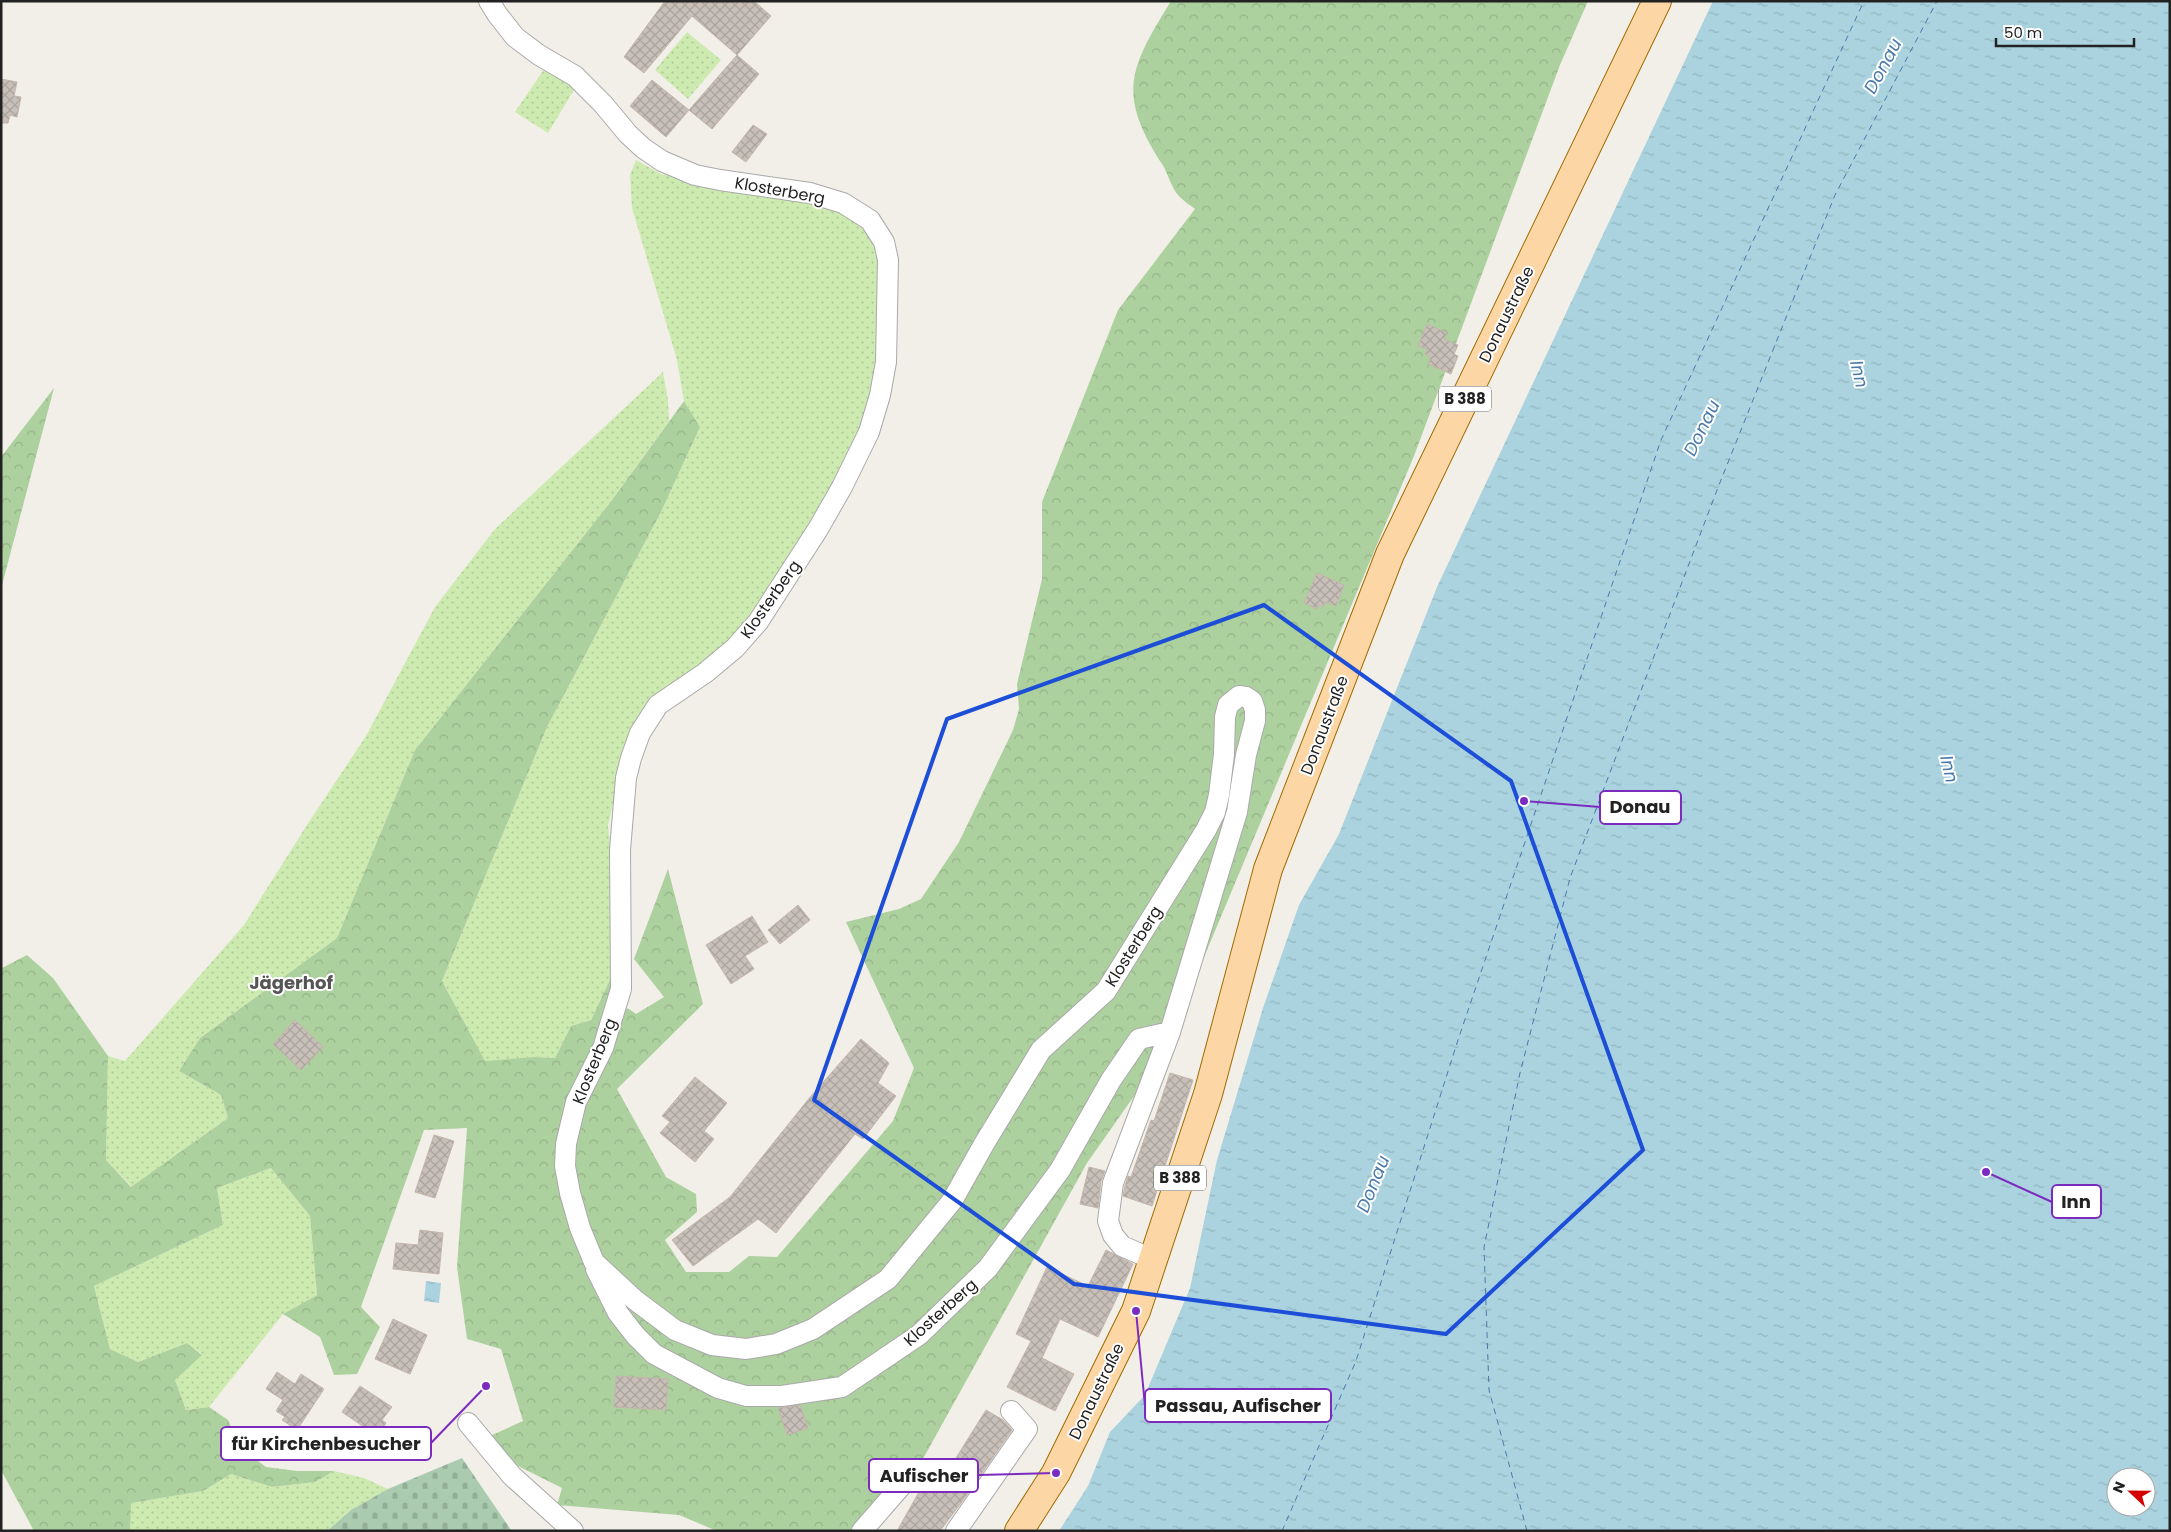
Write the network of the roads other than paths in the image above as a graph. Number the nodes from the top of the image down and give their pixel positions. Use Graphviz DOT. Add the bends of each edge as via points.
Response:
graph roads {
  1 [pos="489,1"];
  2 [pos="1657,1"];
  3 [pos="1170,1032"];
  4 [pos="1154,1260"];
  5 [pos="594,1262"];
  6 [pos="1011,1411"];
  7 [pos="468,1423"];
  8 [pos="915,1470"];
  9 [pos="573,1531"];
  10 [pos="862,1531"];
  11 [pos="956,1531"];
  12 [pos="1019,1531"];
  1 -- 5 [label="street, Klosterberg" via="515,38 575,76 642,148 662,161 695,175 829,198 870,220 884,242 888,260 886,362 880,396 869,432 842,487 758,622 735,648 705,673 658,705 640,732 626,778 620,850 621,989 602,1048 576,1102 566,1144 565,1166 570,1193"];
  2 -- 4 [label="main road, Donaustraße / B 388" via="1390,554 1268,869 1208,1094"];
  3 -- 4 [label="street, Klosterberg" via="1113,1183 1108,1222 1122,1246"];
  3 -- 5 [label="street, Klosterberg" via="1139,1039 1111,1080 1060,1170 988,1268 919,1335 842,1387 782,1396 746,1396 718,1388 689,1374 654,1354 635,1335 618,1313"];
  3 -- 5 [label="street, Klosterberg" via="1237,812 1255,721 1252,701 1246,697 1239,696 1228,705 1222,777 1215,812 1174,882 1106,991 1041,1050 952,1201 888,1279 813,1329 776,1344 746,1349 712,1345 675,1330 635,1300"];
  4 -- 12 [label="main road, Donaustraße / B 388" via="1136,1311 1056,1473"];
  6 -- 11 [label="street" via="1027,1429"];
  7 -- 9 [label="street" via="512,1476"];
  8 -- 10 [label="street"];
}
